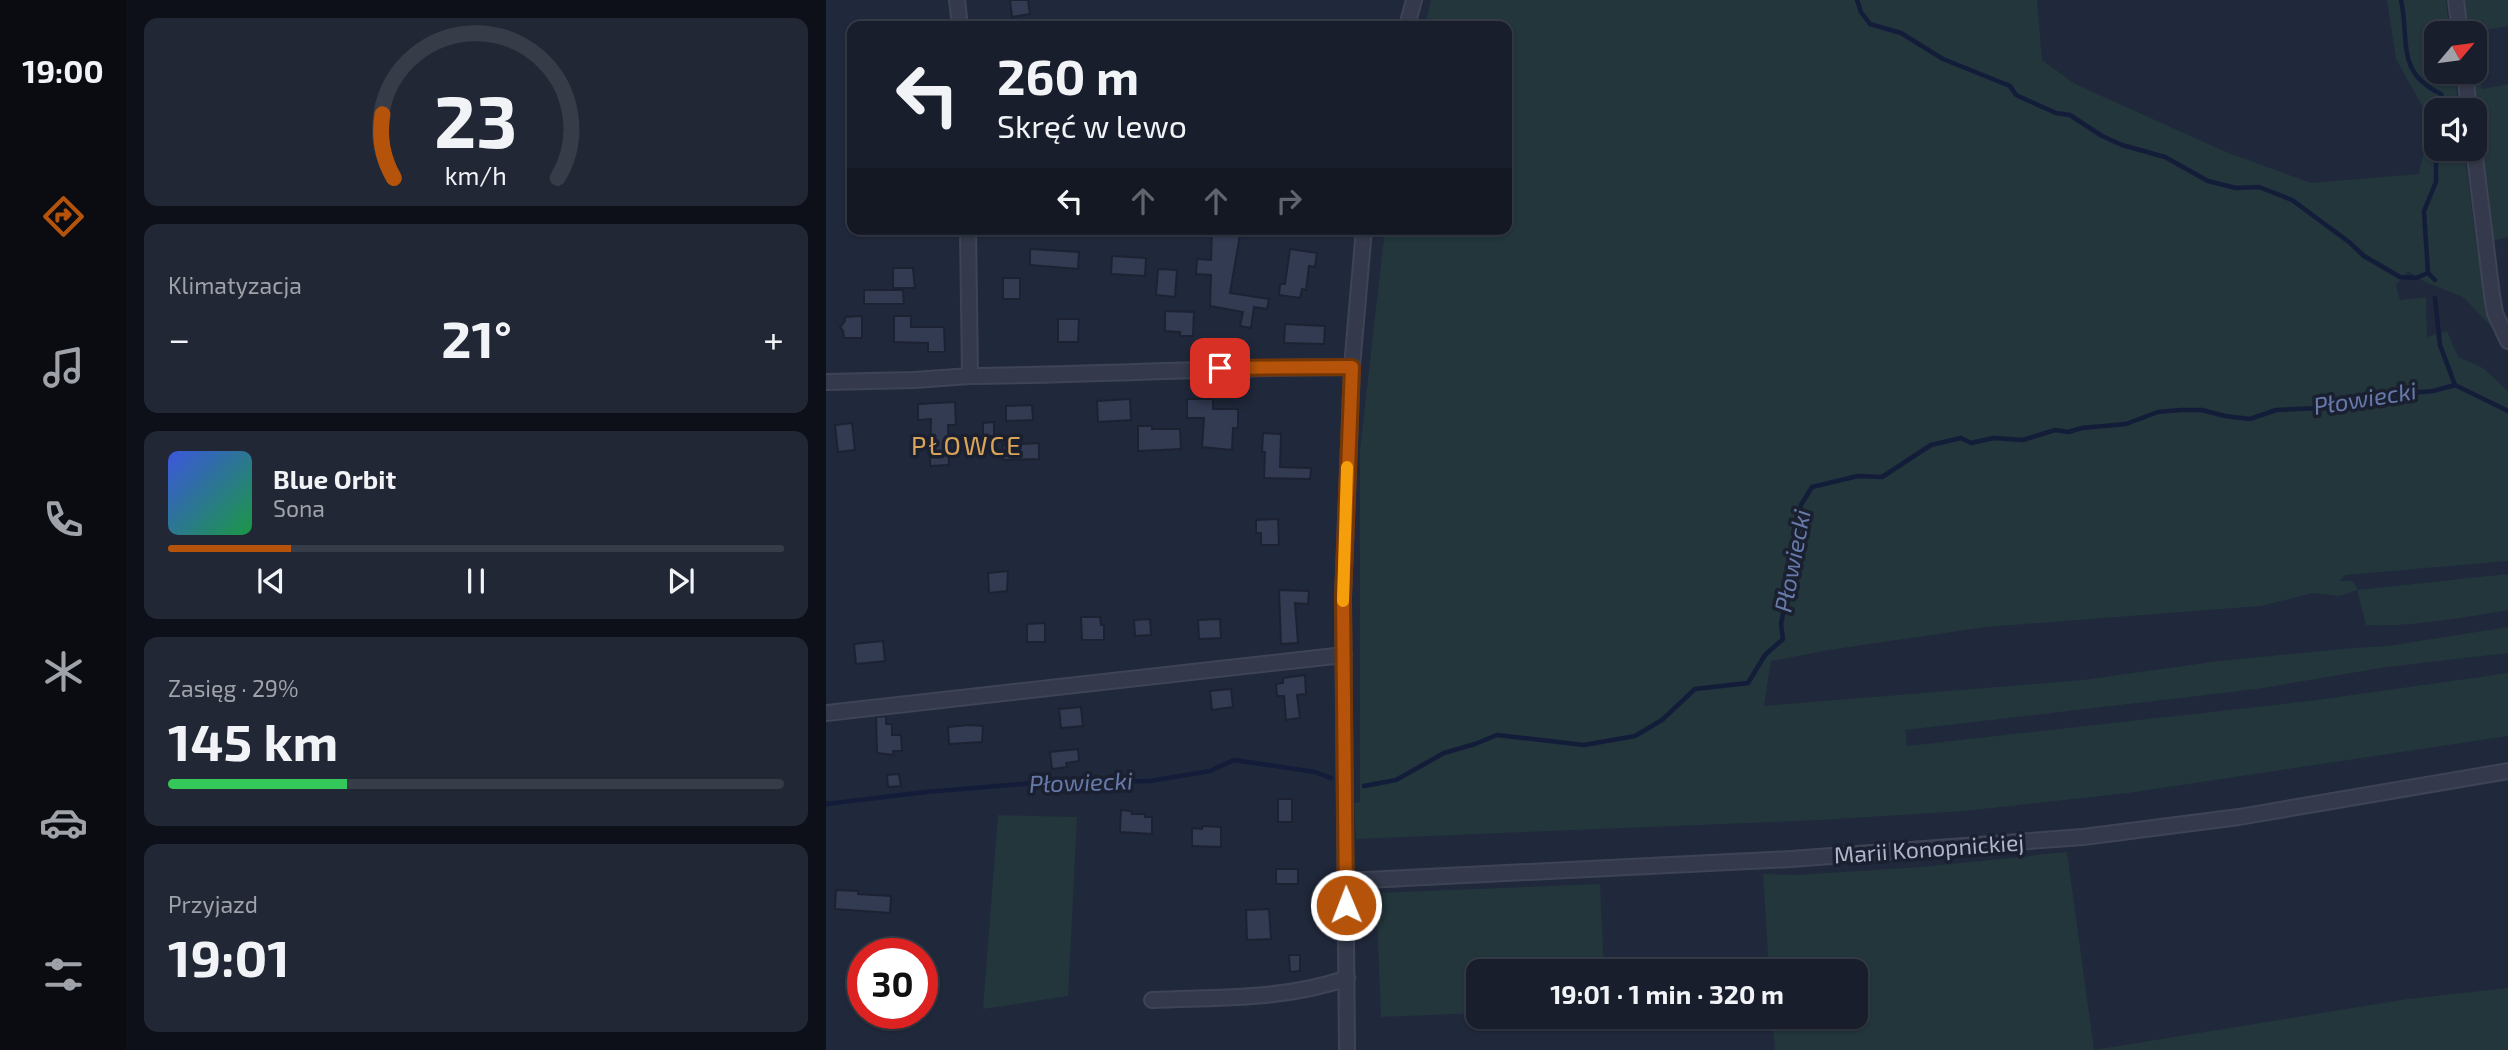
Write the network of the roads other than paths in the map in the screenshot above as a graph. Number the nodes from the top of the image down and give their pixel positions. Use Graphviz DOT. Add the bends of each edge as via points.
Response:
graph roads {
  1 [pos="957,0"];
  2 [pos="1414,0"];
  3 [pos="2456,0"];
  4 [pos="959,21"];
  5 [pos="1408,21"];
  6 [pos="2459,21"];
  7 [pos="2475,161"];
  8 [pos="968,235"];
  9 [pos="1363,235"];
  10 [pos="2508,341"];
  11 [pos="1352,367"];
  12 [pos="970,376"];
  13 [pos="826,382"];
  14 [pos="1344,655"];
  15 [pos="826,713"];
  16 [pos="2508,771"];
  17 [pos="1346,881"];
  18 [pos="1347,978"];
  19 [pos="1152,1000"];
  20 [pos="1347,1050"];
  1 -- 4 [label="street"];
  2 -- 5 [label="street"];
  3 -- 6 [label="street"];
  7 -- 10 [label="street" via="2495,313"];
  8 -- 12 [label="street"];
  9 -- 11 [label="street"];
  11 -- 12 [label="street"];
  11 -- 14 [label="street"];
  12 -- 13 [label="street"];
  14 -- 15 [label="street"];
  14 -- 17 [label="street"];
  16 -- 17 [label="street, Marii Konopnickiej" via="2239,817 2083,837 1791,859"];
  17 -- 18 [label="street"];
  18 -- 19 [label="street" via="1288,993"];
  18 -- 20 [label="street"];
}
